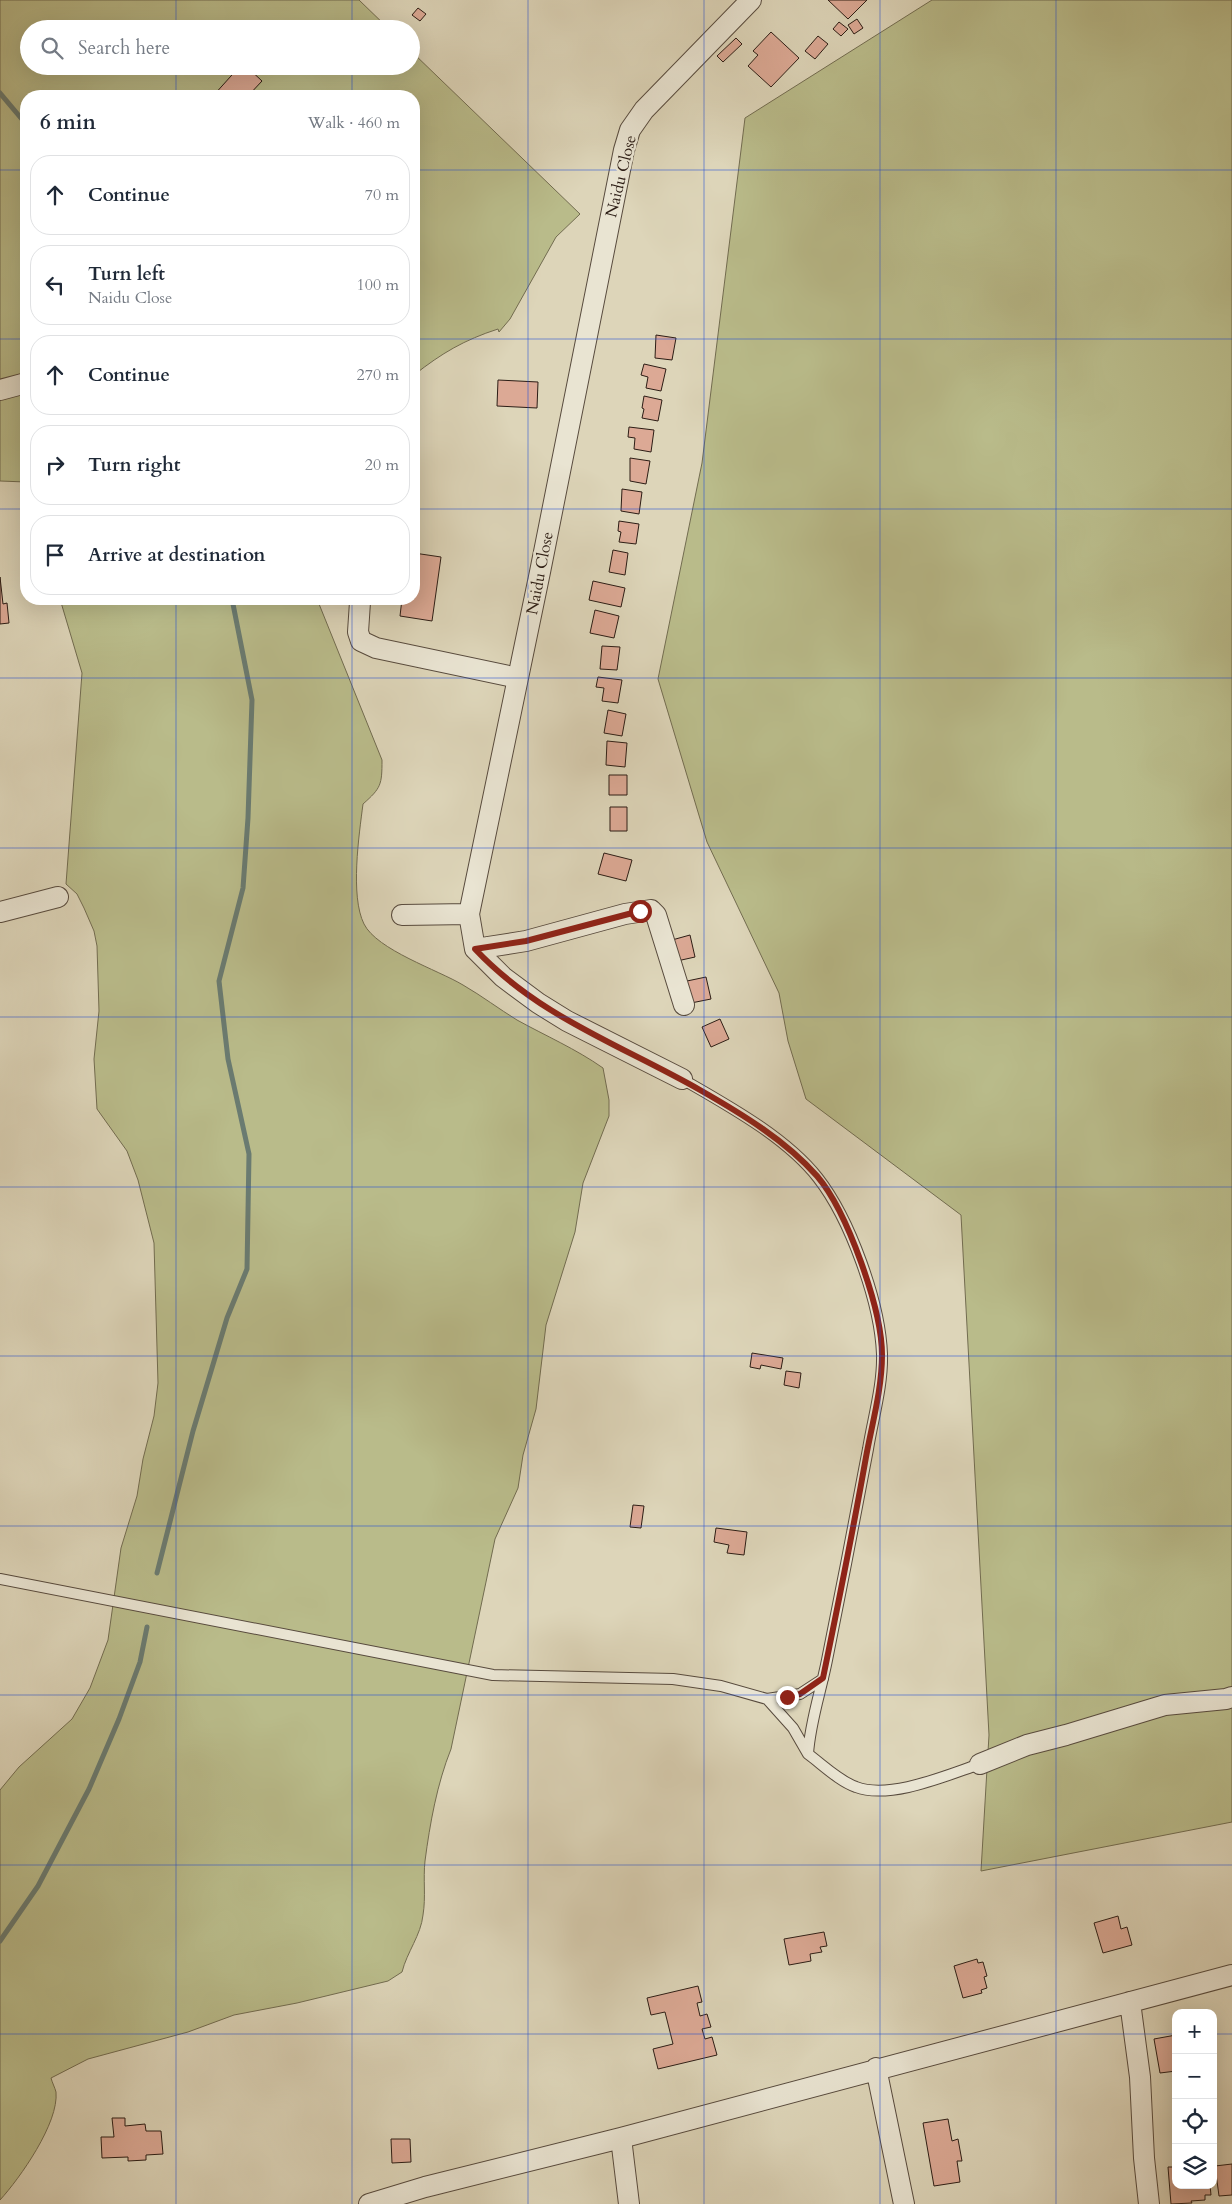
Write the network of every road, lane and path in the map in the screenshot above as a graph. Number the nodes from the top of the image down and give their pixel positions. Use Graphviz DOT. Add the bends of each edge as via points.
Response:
graph roads {
  1 [pos="751,0"];
  2 [pos="20,385"];
  3 [pos="0,390"];
  4 [pos="360,605"];
  5 [pos="518,678"];
  6 [pos="58,898"];
  7 [pos="0,912"];
  8 [pos="469,914"];
  9 [pos="402,915"];
  10 [pos="475,949"];
  11 [pos="684,1006"];
  12 [pos="682,1080"];
  13 [pos="0,1580"];
  14 [pos="823,1678"];
  15 [pos="1232,1697"];
  16 [pos="767,1698"];
  17 [pos="808,1754"];
  18 [pos="980,1764"];
  19 [pos="1232,1975"];
  20 [pos="1130,2002"];
  21 [pos="876,2068"];
  22 [pos="621,2138"];
  23 [pos="369,2204"];
  24 [pos="629,2204"];
  25 [pos="904,2204"];
  26 [pos="1149,2204"];
  1 -- 5 [label="street, Naidu Close" via="644,110 630,130"];
  2 -- 3 [label="street"];
  4 -- 5 [label="street" via="358,632 362,641 376,648"];
  5 -- 8 [label="street, Naidu Close"];
  6 -- 7 [label="street"];
  8 -- 9 [label="street"];
  8 -- 10 [label="street, Naidu Close"];
  10 -- 11 [label="street" via="526,941 651,910 656,916"];
  10 -- 12 [label="street" via="503,977 538,1003"];
  12 -- 14 [label="lane" via="761,1127 818,1177 850,1237 866,1277 876,1316 882,1354 880,1378"];
  13 -- 16 [label="lane" via="493,1675 673,1679 722,1686"];
  14 -- 16 [label="lane" via="800,1694"];
  14 -- 17 [label="lane"];
  15 -- 18 [label="street" via="1165,1704 1027,1745"];
  16 -- 17 [label="lane" via="793,1728"];
  17 -- 18 [label="lane" via="855,1787 867,1790 904,1789"];
  19 -- 20 [label="street"];
  20 -- 21 [label="street"];
  20 -- 26 [label="street" via="1140,2077"];
  21 -- 22 [label="street"];
  21 -- 25 [label="street"];
  22 -- 23 [label="street"];
  22 -- 24 [label="street"];
}
